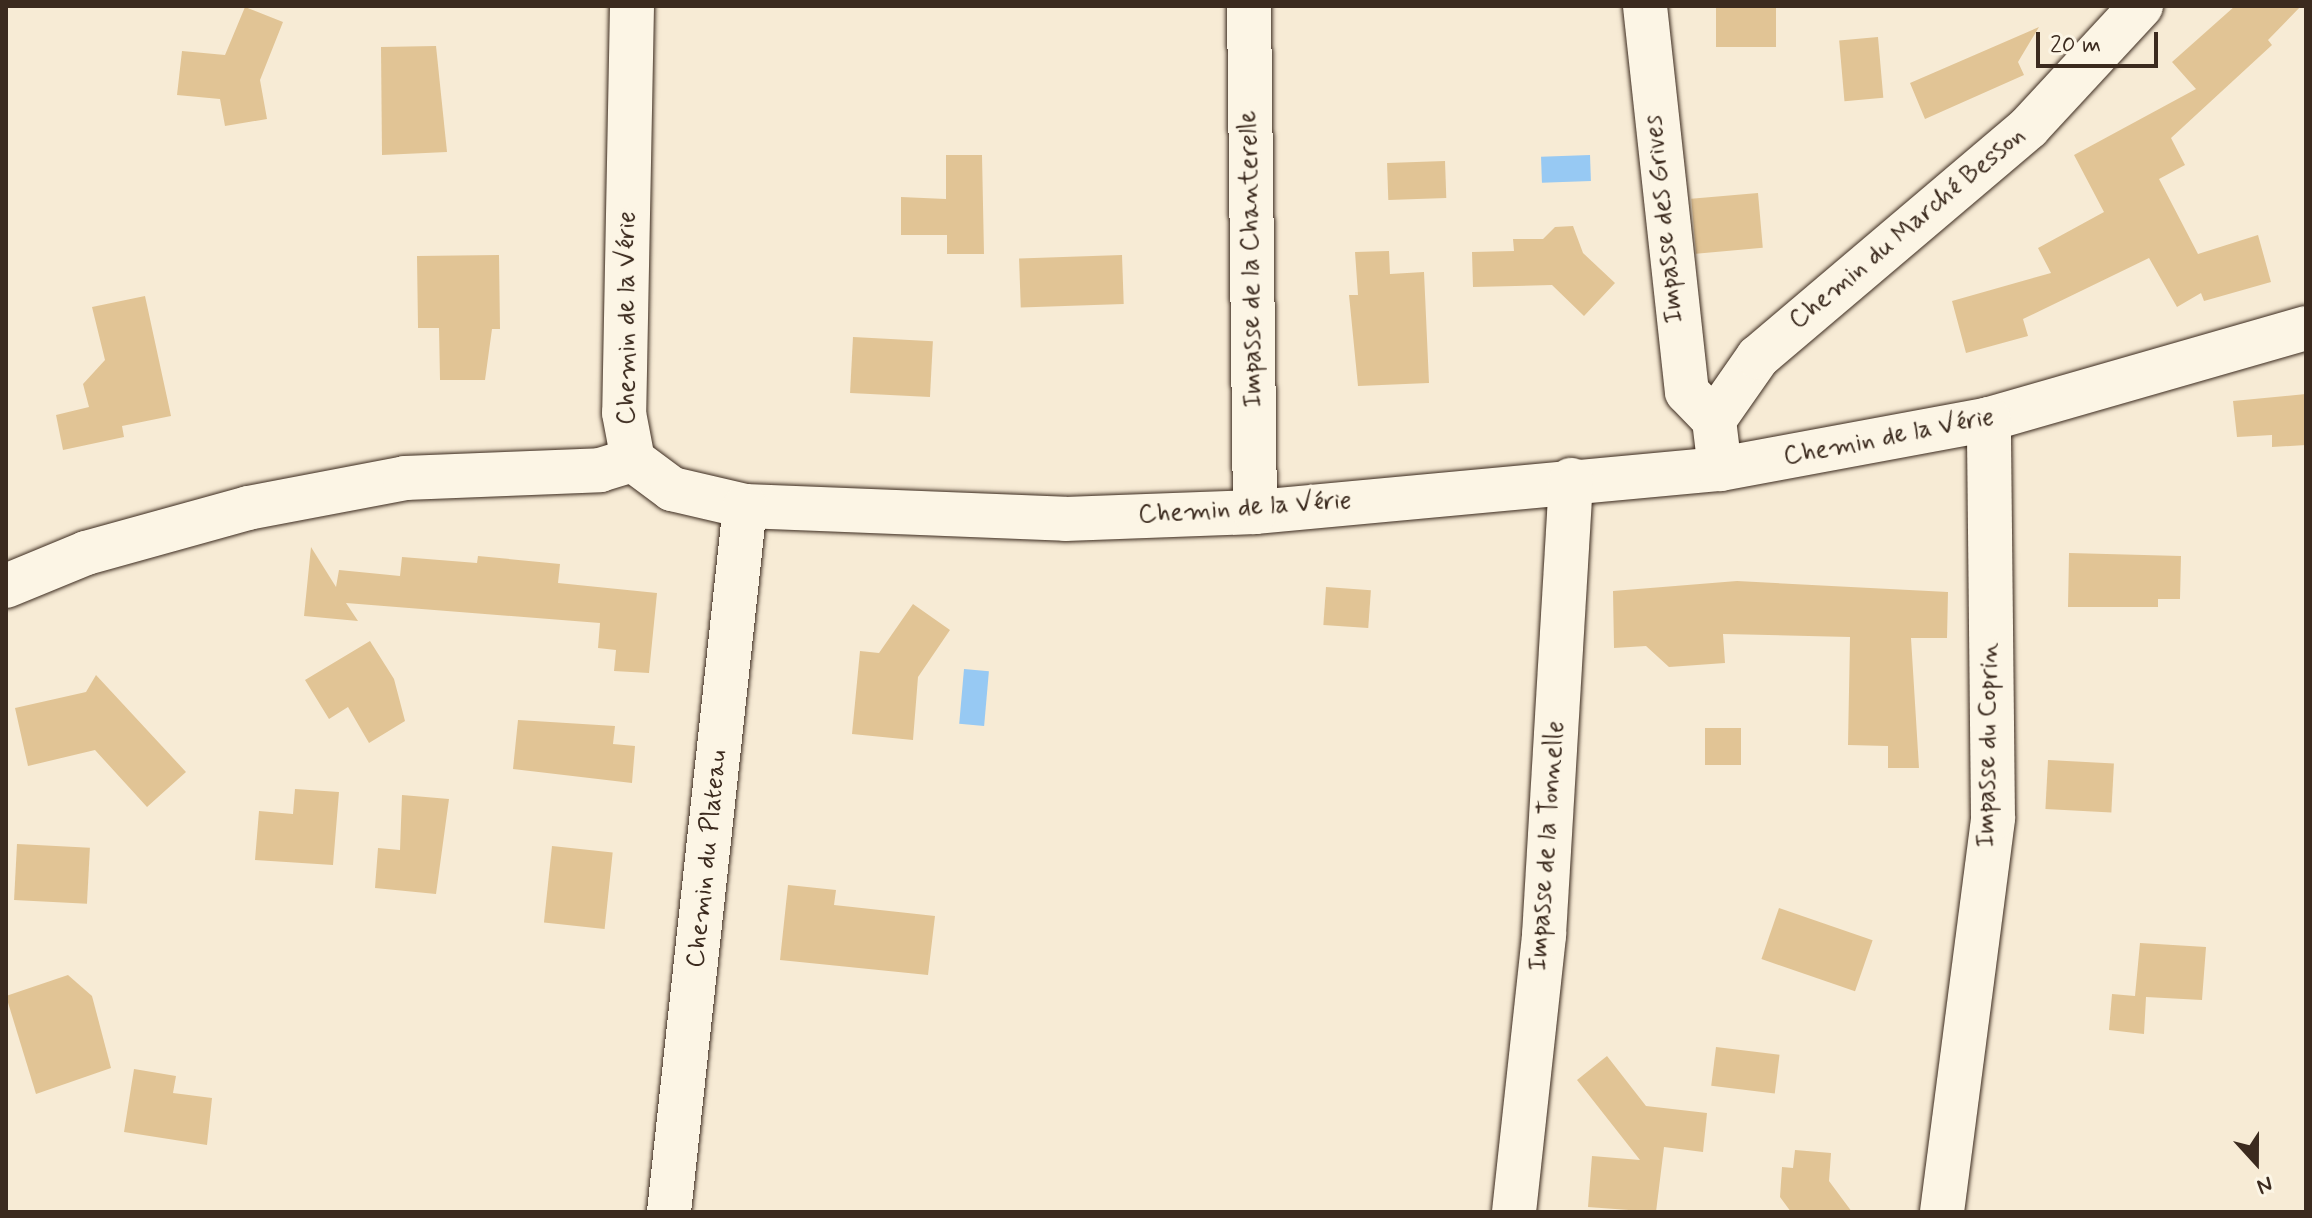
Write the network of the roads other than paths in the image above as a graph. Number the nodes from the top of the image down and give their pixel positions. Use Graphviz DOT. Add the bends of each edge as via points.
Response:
graph roads {
  1 [pos="632,6"];
  2 [pos="1645,6"];
  3 [pos="2141,6"];
  4 [pos="1240,8"];
  5 [pos="2306,328"];
  6 [pos="1989,419"];
  7 [pos="1714,420"];
  8 [pos="633,460"];
  9 [pos="1720,469"];
  10 [pos="1571,480"];
  11 [pos="745,506"];
  12 [pos="1255,512"];
  13 [pos="6,586"];
  14 [pos="669,1212"];
  15 [pos="1514,1212"];
  16 [pos="1942,1212"];
  1 -- 8 [label="street, Chemin de la Vérie" via="624,413"];
  2 -- 7 [label="street, Impasse des Grives" via="1687,392"];
  3 -- 7 [label="street, Chemin du Marché Besson" via="2029,127 1758,357"];
  4 -- 12 [label="street, Impasse de la Chanterelle"];
  5 -- 6 [label="street, Chemin de la Vérie"];
  6 -- 9 [label="street, Chemin de la Vérie"];
  6 -- 16 [label="street, Impasse du Coprin" via="1993,818"];
  7 -- 9 [label="street"];
  8 -- 11 [label="street, Chemin de la Vérie" via="672,489"];
  8 -- 13 [label="street" via="600,470 405,478 248,508 86,553"];
  9 -- 10 [label="street, Chemin de la Vérie"];
  10 -- 12 [label="street, Chemin de la Vérie"];
  10 -- 15 [label="street, Impasse de la Tonnelle" via="1544,935"];
  11 -- 12 [label="street, Chemin de la Vérie" via="1065,519"];
  11 -- 14 [label="street, Chemin du Plateau"];
}
